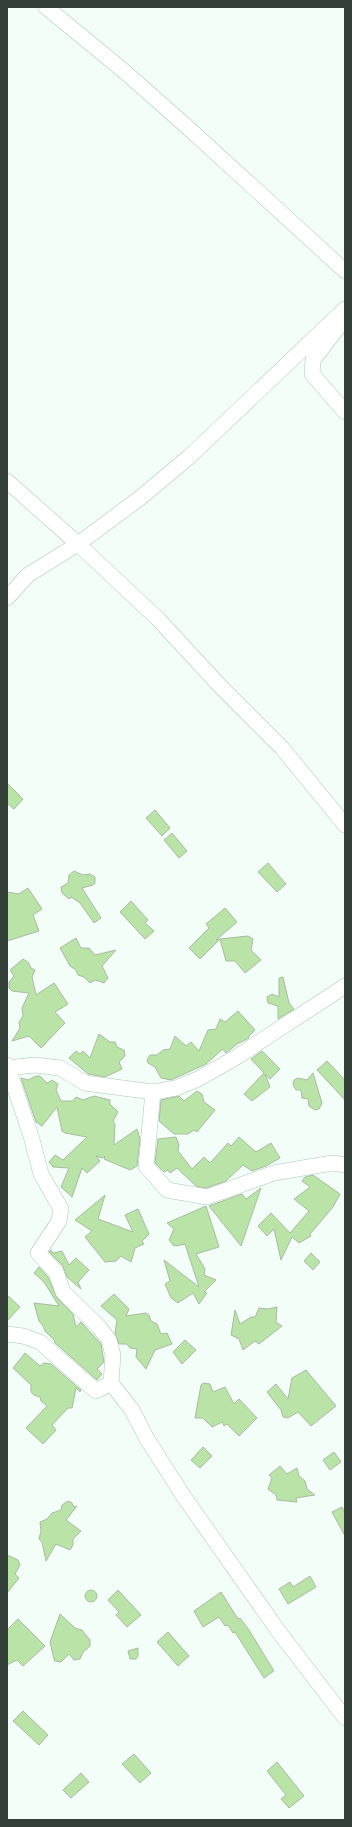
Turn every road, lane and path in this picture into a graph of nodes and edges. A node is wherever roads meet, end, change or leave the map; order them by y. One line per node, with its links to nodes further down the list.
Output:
1 (46, 7): 2 (street)
2 (345, 271)
3 (345, 309): 7 (street)
4 (345, 318): 5 (street)
5 (345, 412)
6 (7, 481): 7 (street)
7 (78, 544): 8 (street); 9 (street)
8 (7, 598)
9 (345, 825)
10 (345, 986): 13 (street)
11 (7, 1065): 12 (street)
12 (8, 1068): 13 (street); 16 (street)
13 (153, 1092): 14 (street)
14 (345, 1164)
15 (7, 1334): 16 (street)
16 (111, 1384): 17 (street)
17 (345, 1718)

